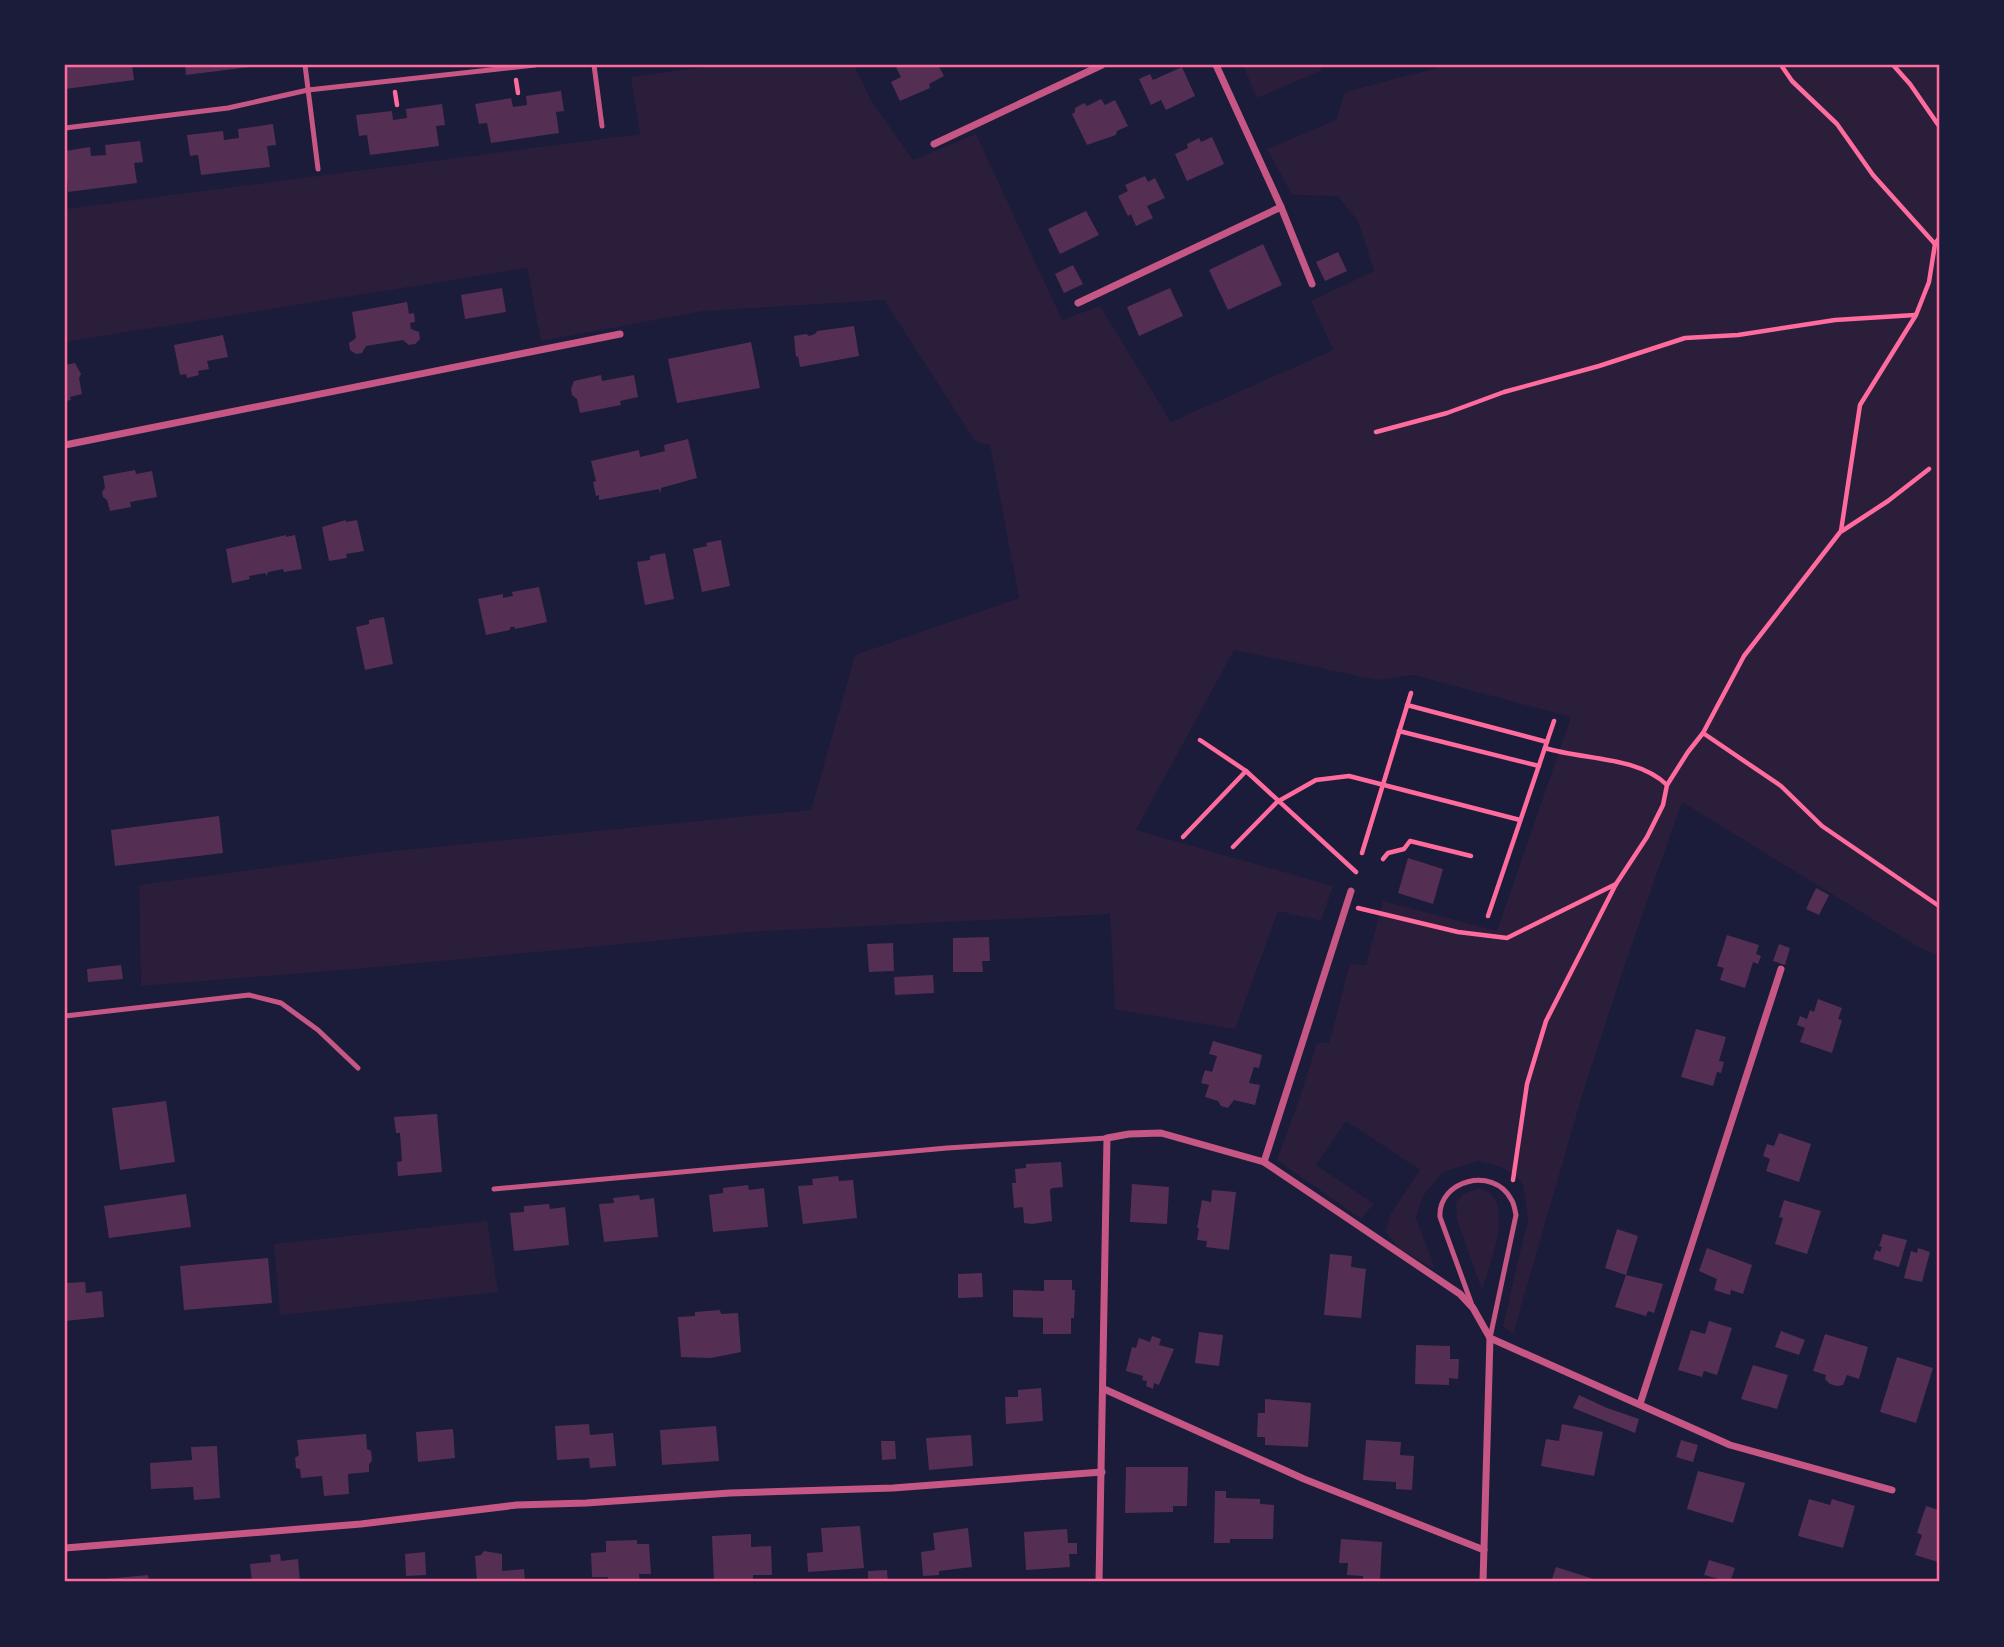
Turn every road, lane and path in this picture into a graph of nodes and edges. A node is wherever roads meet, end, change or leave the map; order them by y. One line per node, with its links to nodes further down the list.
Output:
1 (305, 65): 8 (lane)
2 (535, 65): 8 (lane)
3 (594, 65): 9 (lane)
4 (1102, 65): 12 (street)
5 (1216, 65): 14 (street)
6 (1781, 65): 16 (path)
7 (1893, 65): 10 (path)
8 (308, 90): 11 (lane); 13 (lane)
9 (602, 126)
10 (1939, 126)
11 (65, 128)
12 (934, 144)
13 (318, 169)
14 (1281, 207): 17 (street); 18 (street)
15 (1939, 238): 16 (path)
16 (1935, 244): 19 (path)
17 (1312, 284)
18 (1078, 303)
19 (1916, 315): 21 (path); 24 (path)
20 (620, 334): 22 (street)
21 (1376, 432)
22 (65, 445)
23 (1929, 469): 24 (path)
24 (1841, 531): 29 (path)
25 (1411, 693): 26 (path)
26 (1407, 705): 28 (path); 31 (path)
27 (1554, 721): 31 (path)
28 (1399, 731): 32 (path); 34 (path)
29 (1703, 733): 35 (path); 47 (path)
30 (1199, 740): 33 (path)
31 (1546, 745): 32 (path); 35 (path)
32 (1539, 766): 37 (path)
33 (1246, 771): 36 (path); 38 (path)
34 (1383, 783): 36 (path); 37 (path); 40 (path)
35 (1667, 785): 44 (path)
36 (1277, 802): 39 (path); 43 (path)
37 (1520, 820): 48 (path)
38 (1183, 837)
39 (1233, 847)
40 (1362, 853)
41 (1471, 856): 42 (path)
42 (1384, 859)
43 (1356, 872)
44 (1616, 884): 46 (path); 55 (path)
45 (1351, 891): 46 (street)
46 (1347, 905): 53 (street)
47 (1939, 906)
48 (1488, 916)
49 (1782, 969): 59 (street)
50 (65, 1016): 51 (lane)
51 (358, 1068)
52 (1107, 1138): 53 (street); 54 (lane); 58 (street)
53 (1264, 1163): 56 (street)
54 (494, 1189)
55 (1511, 1198): 56 (lane); 57 (lane)
56 (1473, 1308): 57 (street)
57 (1490, 1338): 59 (street); 63 (street)
58 (1104, 1389): 60 (street); 63 (street)
59 (1640, 1404): 61 (street)
60 (1102, 1472): 62 (street); 64 (street)
61 (1892, 1490)
62 (65, 1548)
63 (1484, 1550): 65 (street)
64 (1099, 1582)
65 (1483, 1582)

